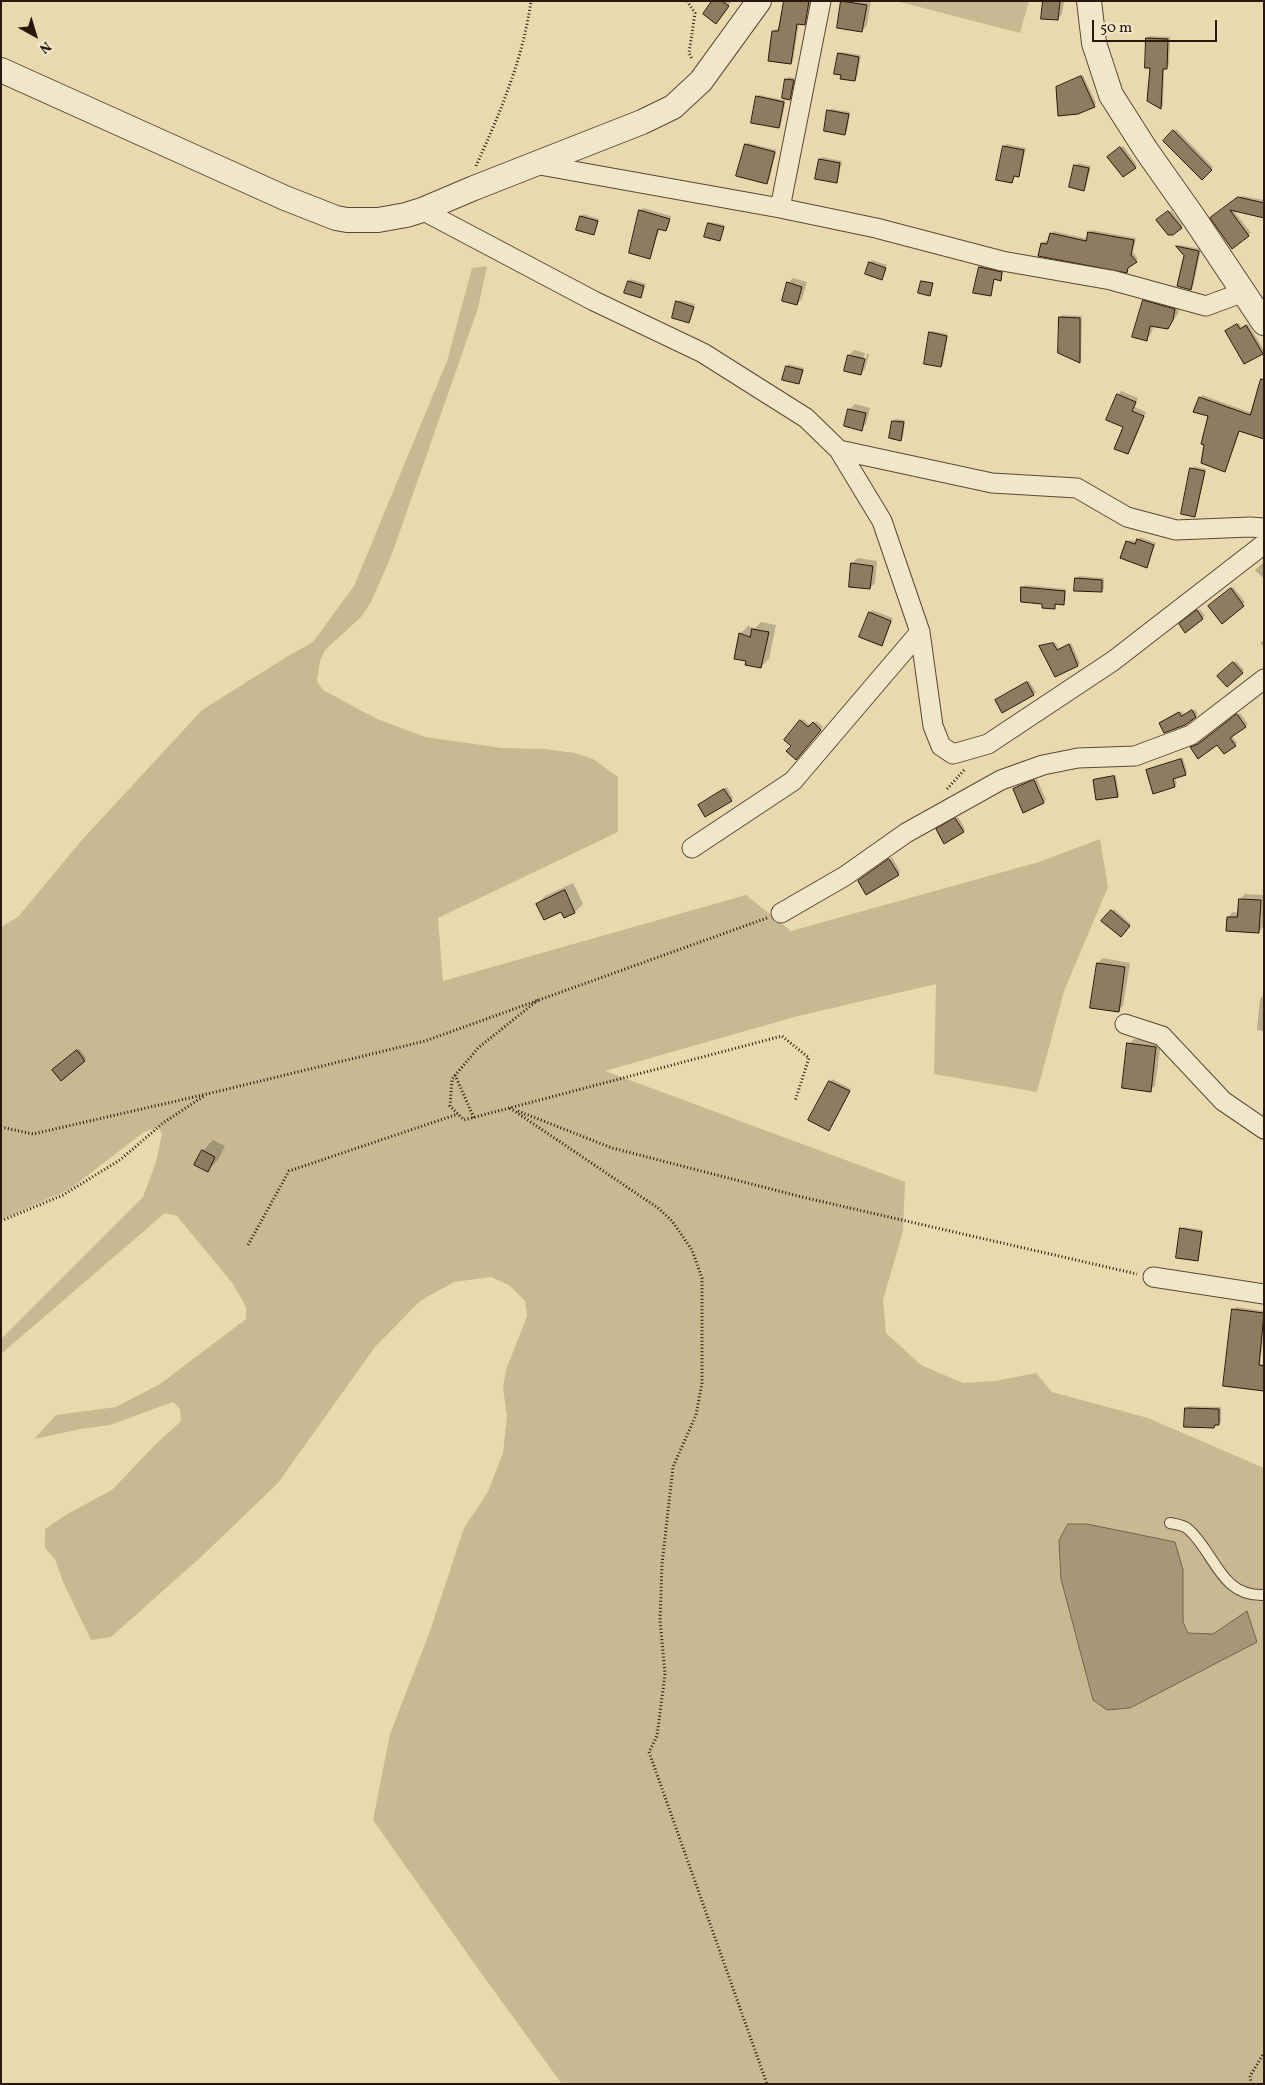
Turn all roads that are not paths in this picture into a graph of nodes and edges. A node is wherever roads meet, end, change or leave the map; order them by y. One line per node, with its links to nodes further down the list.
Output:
1 (759, 1): 5 (street)
2 (820, 1): 6 (street)
3 (1089, 1): 8 (street)
4 (1, 70): 7 (street)
5 (534, 164): 6 (street); 7 (street)
6 (780, 208): 8 (street)
7 (422, 210): 10 (street)
8 (1244, 292): 9 (street)
9 (1264, 323)
10 (839, 450): 11 (street); 13 (street)
11 (1264, 528)
12 (1264, 544): 13 (street)
13 (920, 632): 15 (street)
14 (1264, 679): 16 (street)
15 (692, 848)
16 (781, 913)
17 (1125, 1024): 18 (street)
18 (1264, 1129)
19 (1153, 1277): 20 (street)
20 (1264, 1294)
21 (1170, 1523): 22 (lane)
22 (1264, 1595)

